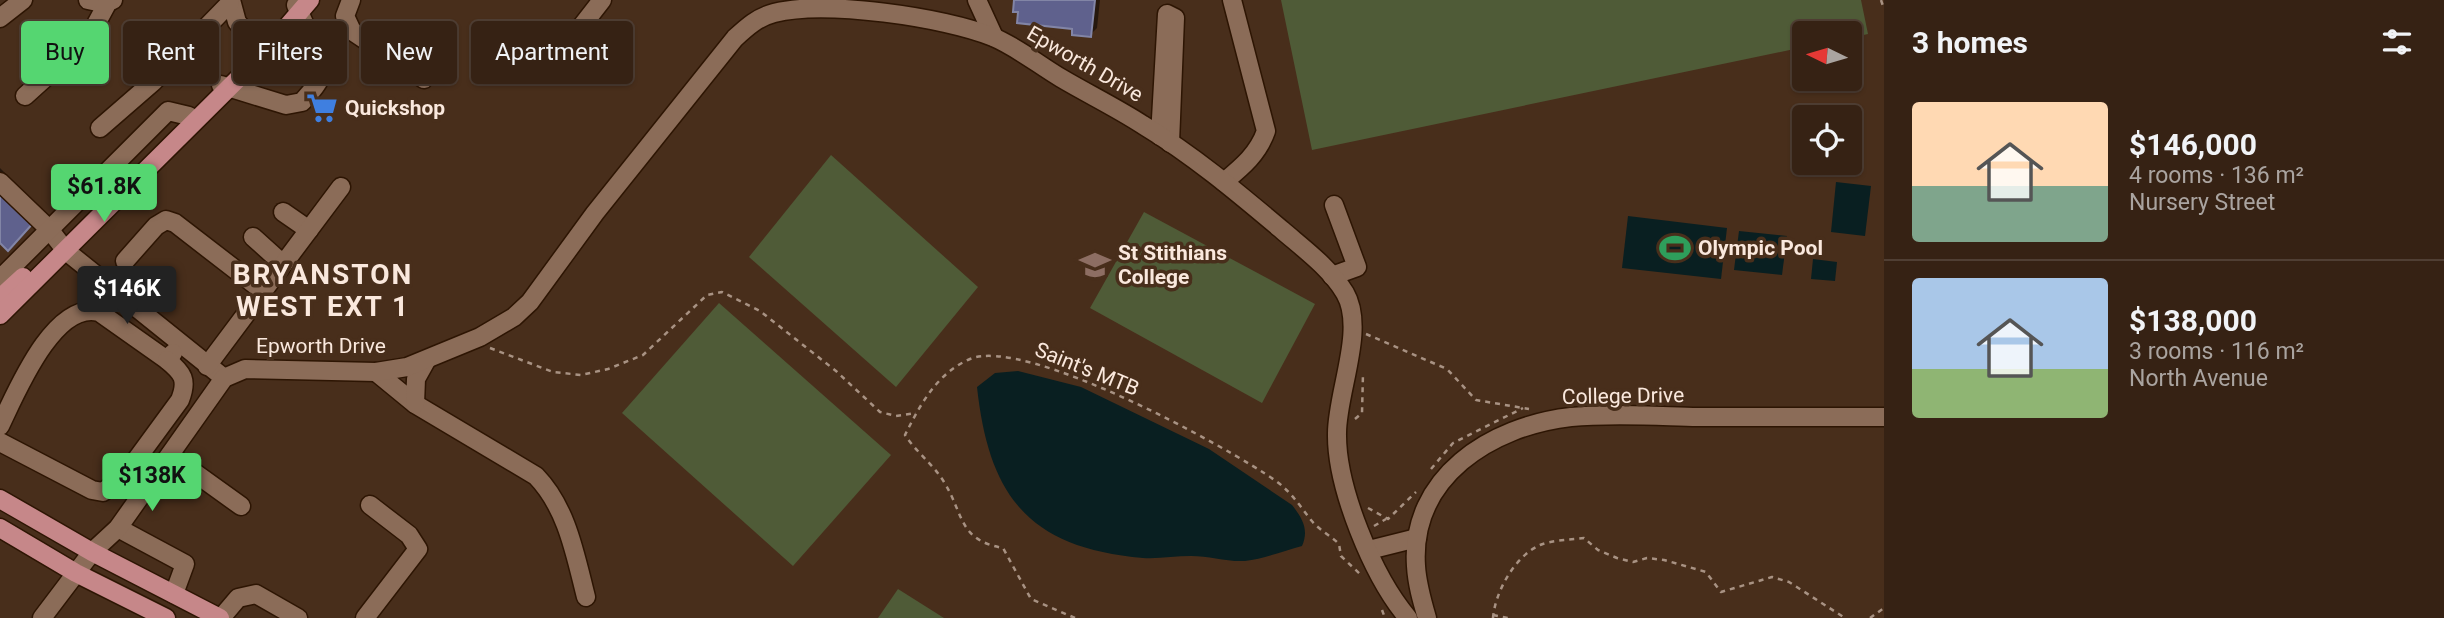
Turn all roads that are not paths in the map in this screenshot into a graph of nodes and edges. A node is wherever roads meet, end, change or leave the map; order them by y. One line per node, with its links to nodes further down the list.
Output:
1 (23, 0): 12 (street)
2 (88, 0): 7 (street)
3 (351, 0): 16 (street)
4 (602, 0): 15 (street)
5 (977, 0): 17 (street)
6 (1232, 0): 24 (street)
7 (110, 1): 20 (street)
8 (230, 2): 13 (street); 21 (street)
9 (301, 5): 14 (main road); 19 (main road); 19 (street)
10 (777, 6): 17 (street, Epworth Drive); 40 (street, Epworth Drive)
11 (1171, 16): 22 (street)
12 (0, 18)
13 (237, 21)
14 (285, 21)
15 (586, 21)
16 (361, 37)
17 (994, 37): 22 (street, Epworth Drive)
18 (233, 77): 19 (main road)
19 (225, 86): 30 (main road); 30 (main road)
20 (25, 96)
21 (100, 128)
22 (1165, 140): 24 (street, Epworth Drive)
23 (0, 182): 30 (street)
24 (1224, 182): 33 (street, Epworth Drive)
25 (341, 187): 28 (street)
26 (1334, 205): 33 (street)
27 (283, 212): 28 (street)
28 (309, 230): 32 (street)
29 (253, 237): 32 (street)
30 (58, 241): 34 (street); 36 (main road); 37 (main road); 38 (street)
31 (125, 261): 35 (street)
32 (283, 264): 35 (street)
33 (1332, 275): 56 (street, Epworth Drive)
34 (0, 279)
35 (263, 291): 41 (street)
36 (0, 298)
37 (0, 315)
38 (180, 345): 39 (street); 41 (street)
39 (167, 360): 44 (street); 48 (street)
40 (426, 361): 42 (street, Epworth Drive); 45 (street)
41 (207, 366): 43 (street)
42 (376, 372): 43 (street, Epworth Drive); 45 (street)
43 (223, 379): 49 (street)
44 (5, 404): 47 (street)
45 (415, 404): 60 (street)
46 (1884, 417): 55 (street, College Drive)
47 (0, 426)
48 (0, 442)
49 (170, 455): 52 (street); 54 (street)
50 (0, 499): 57 (main road)
51 (370, 505): 65 (street)
52 (240, 506)
53 (0, 528): 58 (main road)
54 (118, 528): 57 (street); 59 (street)
55 (1417, 538): 56 (street); 67 (street, College Drive)
56 (1369, 550): 66 (street, Epworth Drive)
57 (92, 552): 58 (street); 59 (main road)
58 (76, 573): 61 (street); 62 (main road)
59 (174, 594): 63 (main road)
60 (586, 597)
61 (42, 618)
62 (166, 618)
63 (220, 618): 64 (street)
64 (298, 618)
65 (365, 618)
66 (1408, 618)
67 (1427, 618)

